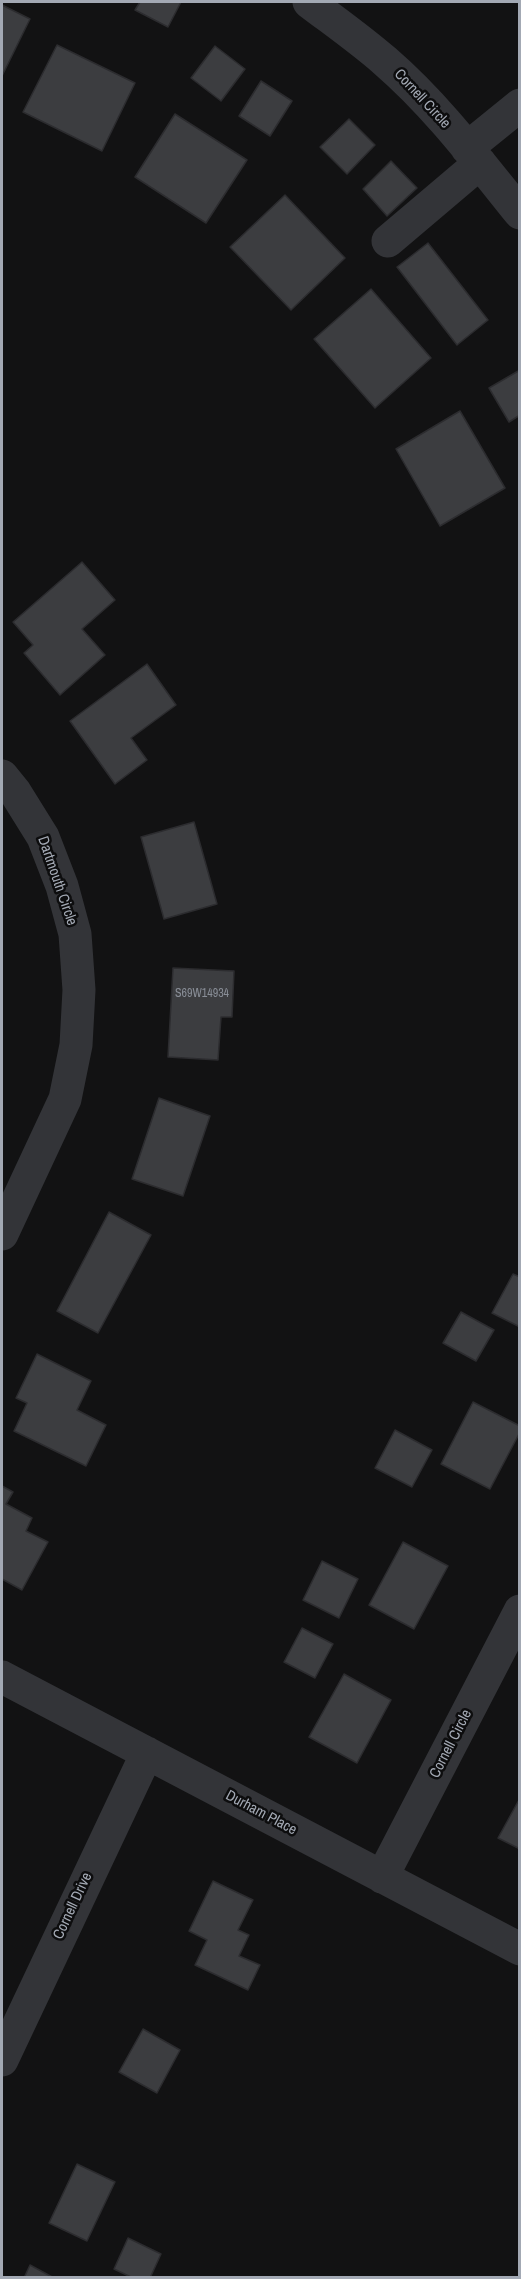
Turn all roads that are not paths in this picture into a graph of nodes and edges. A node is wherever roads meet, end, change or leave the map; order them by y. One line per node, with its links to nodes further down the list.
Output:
1 (309, 2): 3 (street, Cornell Circle)
2 (519, 105): 3 (street)
3 (473, 155): 4 (street, Cornell Circle); 5 (street)
4 (519, 213)
5 (388, 241)
6 (2, 776): 7 (street, Dartmouth Circle)
7 (2, 1234)
8 (519, 1611): 11 (street, Cornell Circle)
9 (2, 1677): 10 (street, Durham Place)
10 (147, 1753): 11 (street, Durham Place); 13 (street, Cornell Drive)
11 (382, 1877): 12 (street, Durham Place)
12 (519, 1949)
13 (2, 2060)

